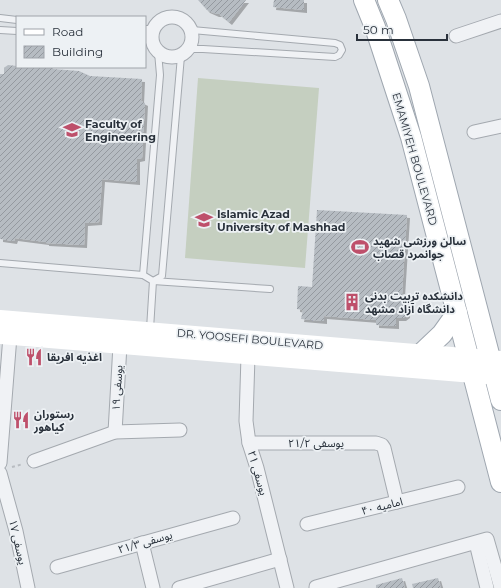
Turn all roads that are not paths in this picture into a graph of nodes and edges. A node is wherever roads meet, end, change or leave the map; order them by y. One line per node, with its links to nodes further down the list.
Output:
1 (364, 0): 20 (main road, EMAMIYEH BOULEVARD)
2 (388, 0): 28 (main road, EMAMIYEH BOULEVARD)
3 (0, 18): 4 (lane)
4 (16, 20)
5 (501, 21): 11 (street)
6 (159, 22): 7 (lane); 9 (street); 12 (street)
7 (146, 29)
8 (0, 30): 10 (lane)
9 (192, 30): 13 (street); 13 (lane)
10 (16, 31)
11 (456, 36)
12 (152, 45): 13 (street); 17 (lane)
13 (185, 52): 18 (lane)
14 (501, 126): 15 (street)
15 (474, 132)
16 (0, 263): 17 (lane)
17 (143, 275): 18 (lane)
18 (153, 281): 19 (lane); 22 (lane)
19 (270, 289)
20 (457, 312): 25 (main road); 27 (main road, EMAMIYEH BOULEVARD)
21 (0, 319): 22 (street, DR. YOOSEFI BOULEVARD)
22 (150, 331): 25 (street, DR. YOOSEFI BOULEVARD)
23 (5, 336): 24 (street, DR. YOOSEFI BOULEVARD); 34 (street, یوسفی ۱۷)
24 (120, 345): 26 (street, DR. YOOSEFI BOULEVARD); 31 (street, یوسفی ۱۹)
25 (422, 353): 27 (street, DR. YOOSEFI BOULEVARD)
26 (248, 356): 27 (street, DR. YOOSEFI BOULEVARD); 32 (street, یوسفی ۲۱)
27 (471, 365): 28 (street, DR. YOOSEFI BOULEVARD); 35 (main road, EMAMIYEH BOULEVARD)
28 (497, 367): 29 (main road, EMAMIYEH BOULEVARD)
29 (501, 400)
30 (180, 430): 31 (street)
31 (115, 432): 33 (street)
32 (249, 443): 37 (street, یوسفی ۲۱/۲); 42 (street, یوسفی ۲۱)
33 (34, 460)
34 (2, 468): 44 (street, یوسفی ۱۷)
35 (501, 482)
36 (458, 488): 37 (street, امامیه ۴۰)
37 (397, 502): 39 (street, امامیه ۴۰)
38 (233, 518): 40 (street, یوسفی ۲۱/۳)
39 (307, 524)
40 (142, 543): 43 (street, یوسفی ۲۱/۳); 45 (street)
41 (476, 543): 48 (street); 49 (street); 50 (street)
42 (280, 559): 46 (street); 47 (street, یوسفی ۲۱)
43 (57, 567)
44 (28, 588)
45 (153, 588)
46 (179, 588)
47 (287, 588)
48 (316, 588)
49 (487, 588)
50 (501, 588)

